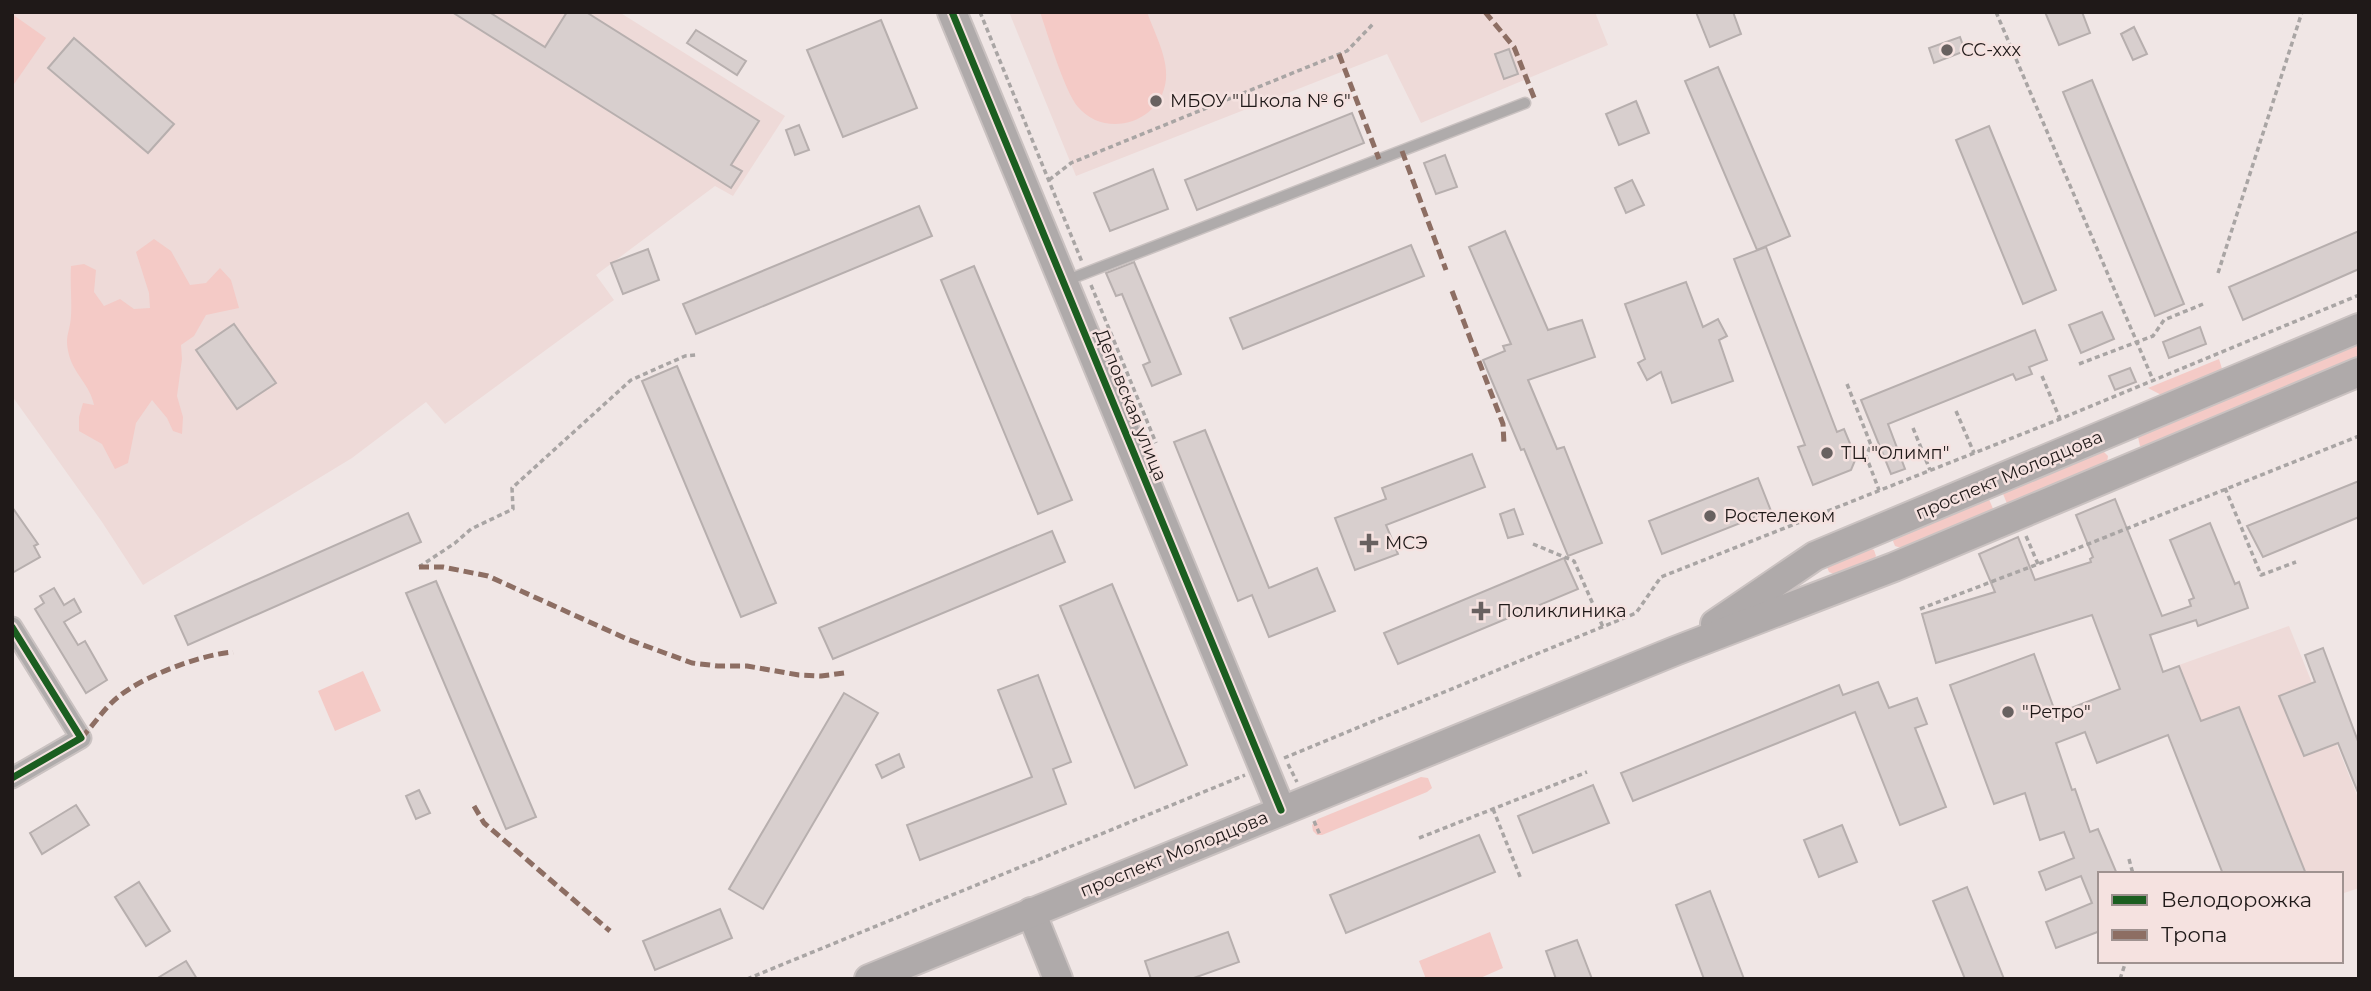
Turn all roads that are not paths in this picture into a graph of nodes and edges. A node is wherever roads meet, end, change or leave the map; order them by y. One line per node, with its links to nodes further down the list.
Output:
1 (952, 12): 3 (main road, Деповская улица)
2 (1525, 103): 3 (lane)
3 (1063, 282): 9 (main road, Деповская улица)
4 (2359, 328): 7 (main road, проспект Молодцова)
5 (2359, 372): 7 (main road, проспект Молодцова)
6 (12, 627): 8 (street)
7 (1675, 651): 9 (main road, проспект Молодцова)
8 (12, 778)
9 (1281, 810): 10 (main road, проспект Молодцова)
10 (1031, 912): 11 (main road, проспект Молодцова); 12 (main road)
11 (869, 979)
12 (1058, 979)

